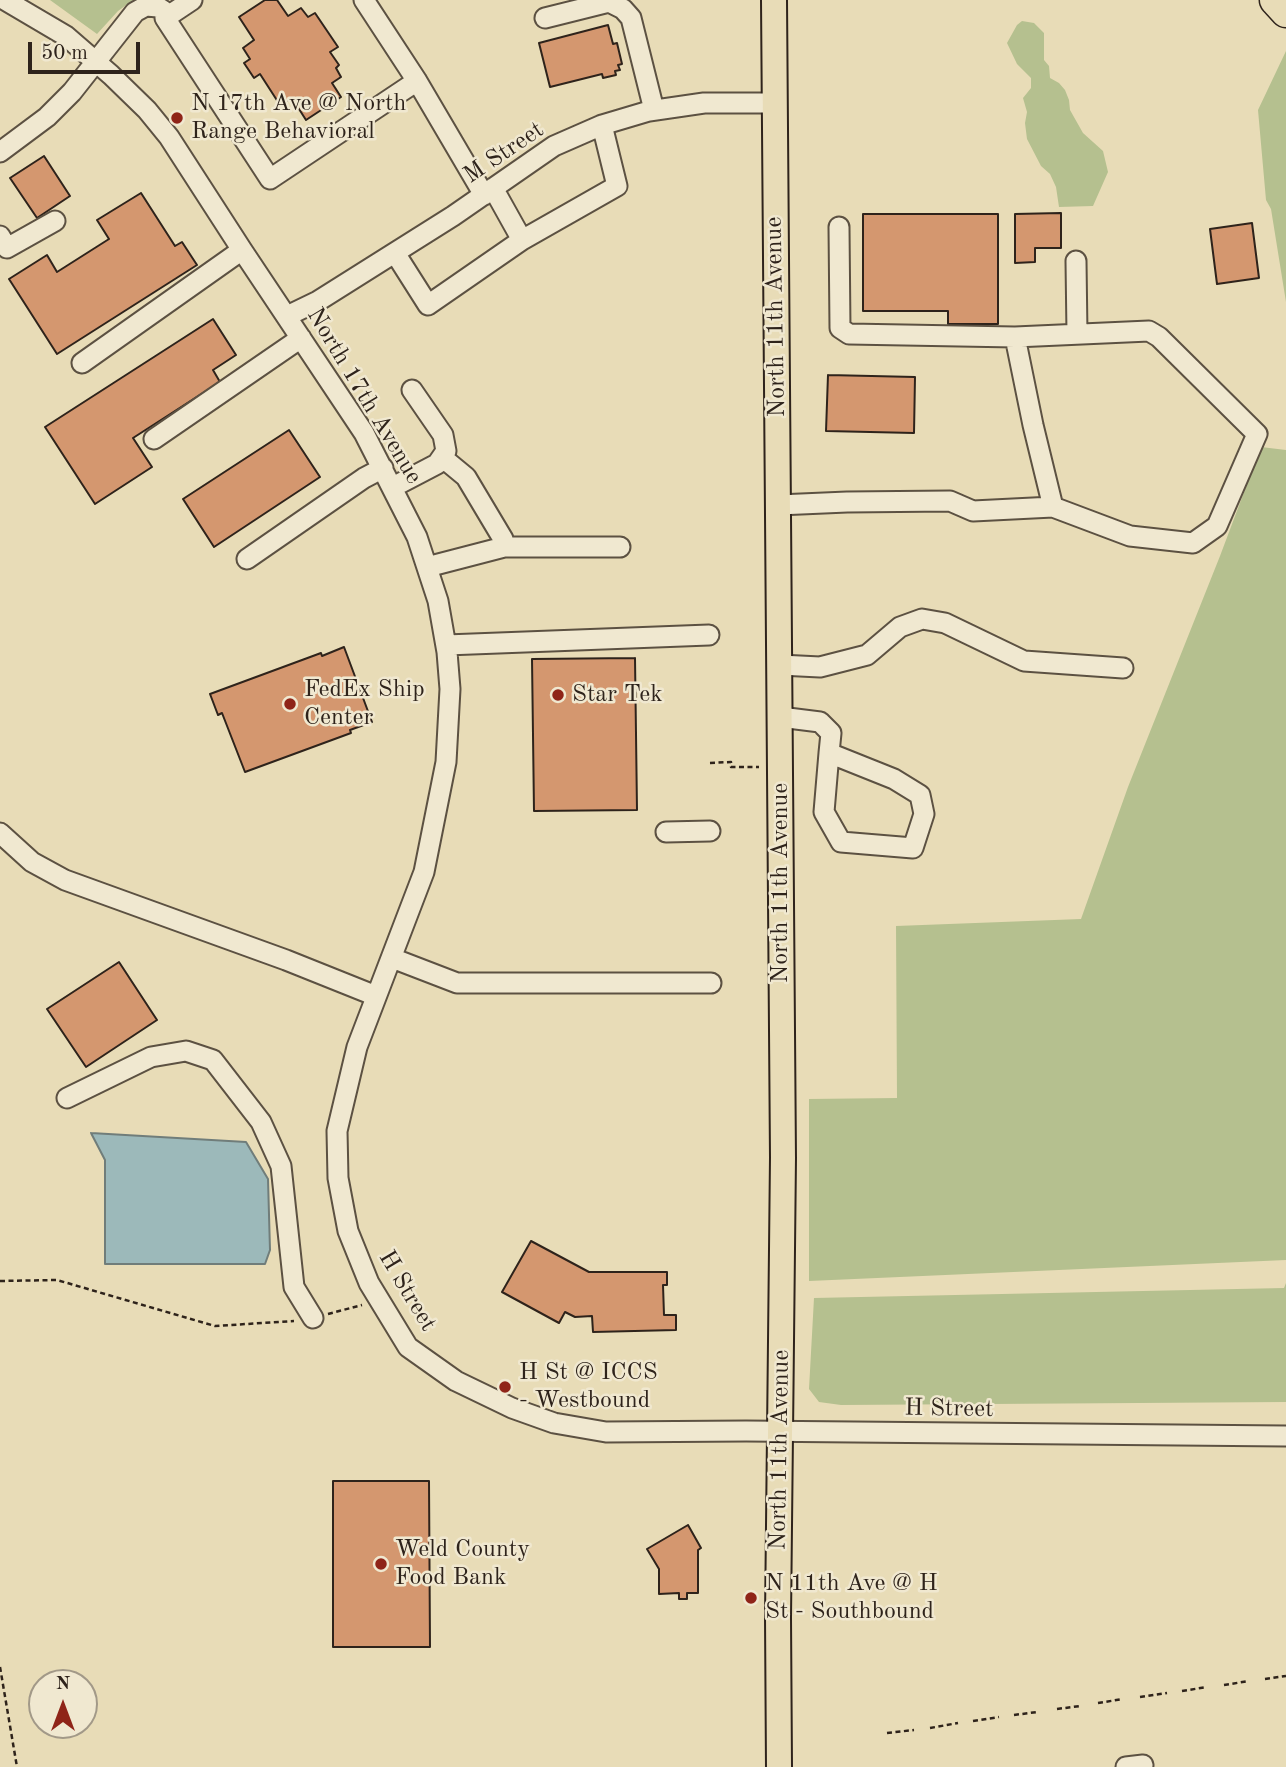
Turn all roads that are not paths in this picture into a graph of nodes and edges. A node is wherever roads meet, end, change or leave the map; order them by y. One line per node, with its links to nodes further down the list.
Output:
1 (5, 0): 9 (street, North 17th Avenue)
2 (192, 0): 7 (street)
3 (364, 0): 10 (street)
4 (774, 0): 11 (main road, North 11th Avenue)
5 (1275, 0): 6 (highway)
6 (1286, 12)
7 (170, 15): 9 (street); 10 (street)
8 (545, 18): 12 (street)
9 (96, 62): 14 (street); 20 (street, North 17th Avenue)
10 (416, 81): 15 (street)
11 (773, 103): 12 (street, M Street); 33 (main road, North 11th Avenue)
12 (654, 110): 13 (street, M Street)
13 (602, 125): 15 (street, M Street); 19 (street)
14 (0, 152)
15 (488, 192): 19 (street); 21 (street, M Street)
16 (55, 221): 18 (street)
17 (839, 228): 25 (street)
18 (0, 236)
19 (522, 240): 21 (street)
20 (242, 250): 23 (street, North 17th Avenue); 27 (street)
21 (395, 253): 23 (street, M Street)
22 (1076, 261): 24 (street)
23 (287, 316): 26 (street, North 17th Avenue)
24 (1077, 334): 25 (street); 34 (street)
25 (1015, 337): 34 (street)
26 (301, 338): 29 (street); 31 (street, North 17th Avenue)
27 (82, 363)
28 (412, 390): 30 (street)
29 (154, 439)
30 (443, 458): 32 (street); 35 (street)
31 (383, 468): 32 (street, North 17th Avenue); 37 (street)
32 (393, 487): 38 (street, North 17th Avenue)
33 (778, 505): 34 (street); 41 (main road, North 11th Avenue)
34 (1053, 507)
35 (504, 547): 36 (street); 38 (street)
36 (620, 547)
37 (247, 559)
38 (427, 567): 40 (street, North 17th Avenue)
39 (709, 635): 40 (street)
40 (446, 645): 48 (street, North 17th Avenue)
41 (780, 665): 42 (street); 43 (main road, North 11th Avenue)
42 (1123, 668)
43 (780, 717): 44 (street); 53 (main road, North 11th Avenue)
44 (829, 753): 44 (street)
45 (710, 831): 46 (street)
46 (666, 832)
47 (0, 833): 50 (street)
48 (392, 958): 49 (street); 50 (street, North 17th Avenue)
49 (711, 984)
50 (376, 996): 53 (street, H Street)
51 (66, 1098): 52 (street)
52 (313, 1318)
53 (780, 1432): 54 (street, H Street); 55 (main road, North 11th Avenue)
54 (1286, 1436)
55 (779, 1767)

